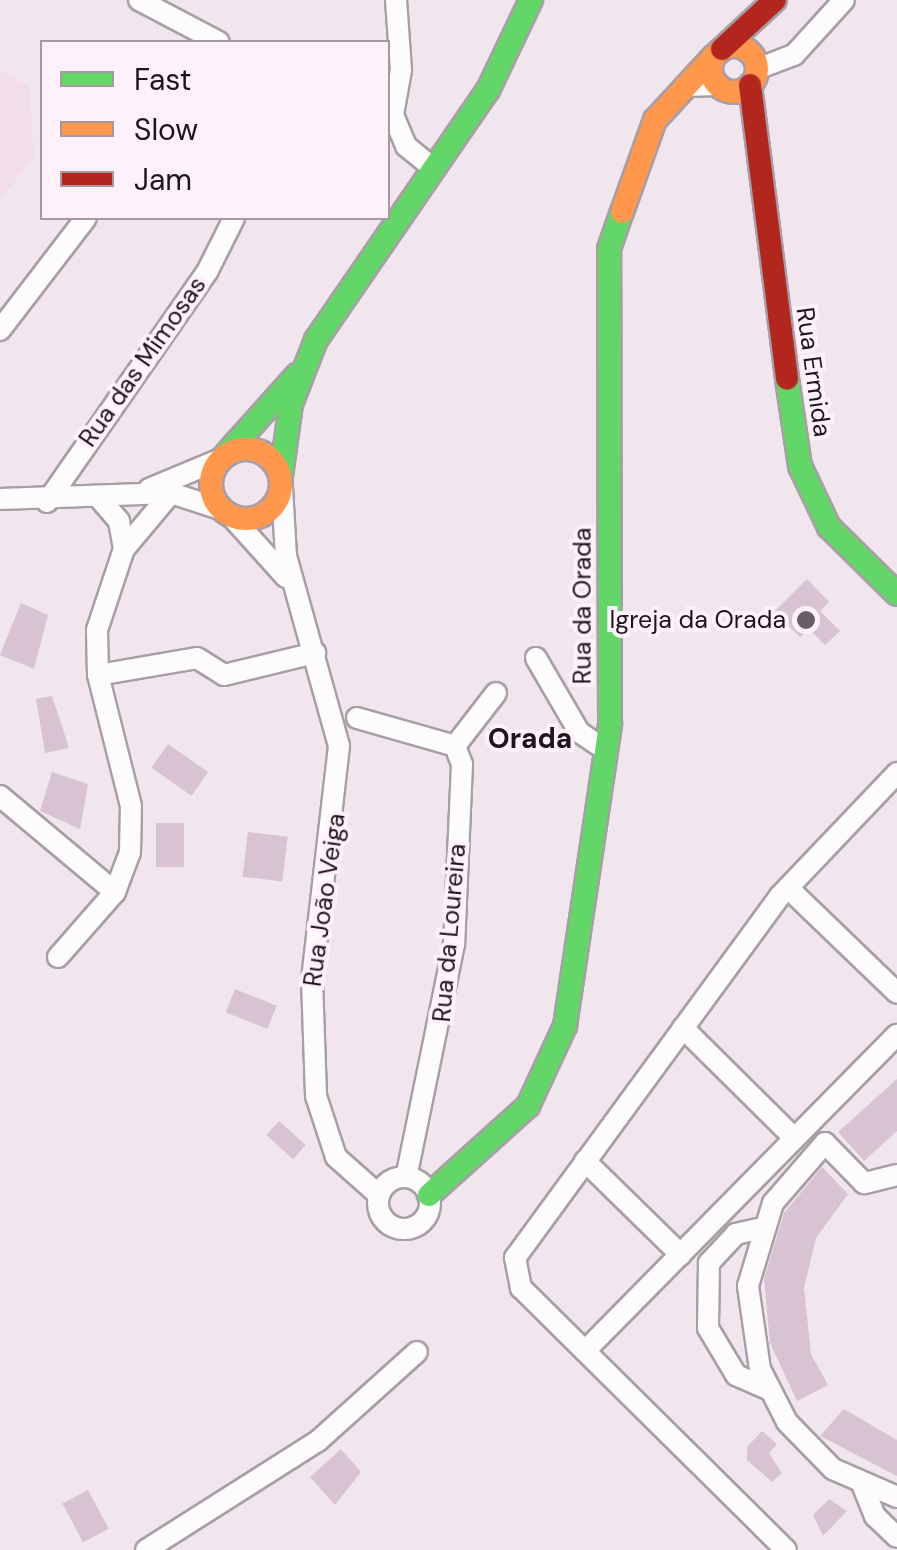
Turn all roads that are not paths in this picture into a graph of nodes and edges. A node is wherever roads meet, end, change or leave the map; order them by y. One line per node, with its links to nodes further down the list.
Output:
1 (139, 0): 7 (street)
2 (396, 0): 13 (street)
3 (531, 0): 13 (street)
4 (776, 0): 6 (street)
5 (844, 0): 9 (street)
6 (760, 20): 8 (street, Rua da Orada); 9 (street)
7 (215, 40)
8 (717, 53): 9 (street); 10 (street); 11 (street, Rua da Orada)
9 (753, 70): 10 (street); 12 (street, Rua Ermida)
10 (719, 87): 11 (street); 12 (street)
11 (675, 94): 36 (street, Rua da Orada)
12 (749, 124): 29 (street, Rua Ermida)
13 (434, 169): 17 (street)
14 (84, 220): 16 (street)
15 (233, 220): 18 (street, Rua das Mimosas)
16 (0, 330)
17 (302, 370): 19 (street); 20 (street)
18 (78, 455): 24 (street); 25 (street, Rua das Mimosas)
19 (224, 456): 20 (street); 21 (street); 26 (street)
20 (282, 482): 26 (street); 28 (street)
21 (135, 493): 22 (street); 24 (street)
22 (171, 493): 26 (street); 27 (street)
23 (0, 499): 25 (street)
24 (92, 499): 25 (street); 27 (street)
25 (47, 502)
26 (227, 513): 28 (street)
27 (124, 549): 32 (street)
28 (294, 588): 30 (street, Rua João Veiga)
29 (897, 594)
30 (315, 652): 32 (street); 49 (street, Rua João Veiga)
31 (536, 658): 36 (street)
32 (98, 675): 40 (street)
33 (496, 693): 35 (street)
34 (356, 718): 35 (street)
35 (455, 746): 48 (street, Rua da Loureira)
36 (607, 752): 50 (street, Rua da Orada)
37 (897, 772): 39 (street)
38 (0, 796): 40 (street)
39 (788, 888): 42 (street); 43 (street)
40 (115, 892): 41 (street)
41 (58, 957)
42 (897, 993)
43 (683, 1028): 45 (street); 46 (street)
44 (897, 1035): 45 (street)
45 (794, 1138): 52 (street)
46 (585, 1161): 52 (street); 53 (street)
47 (897, 1175): 51 (street)
48 (406, 1177): 49 (street); 50 (street)
49 (378, 1196): 50 (street)
50 (428, 1196)
51 (762, 1228): 55 (street); 55 (street)
52 (681, 1255): 53 (street)
53 (585, 1351): 60 (street)
54 (416, 1352): 59 (street)
55 (768, 1389): 56 (street)
56 (862, 1484): 57 (street); 58 (street)
57 (897, 1497)
58 (897, 1537)
59 (145, 1549)
60 (786, 1550)

